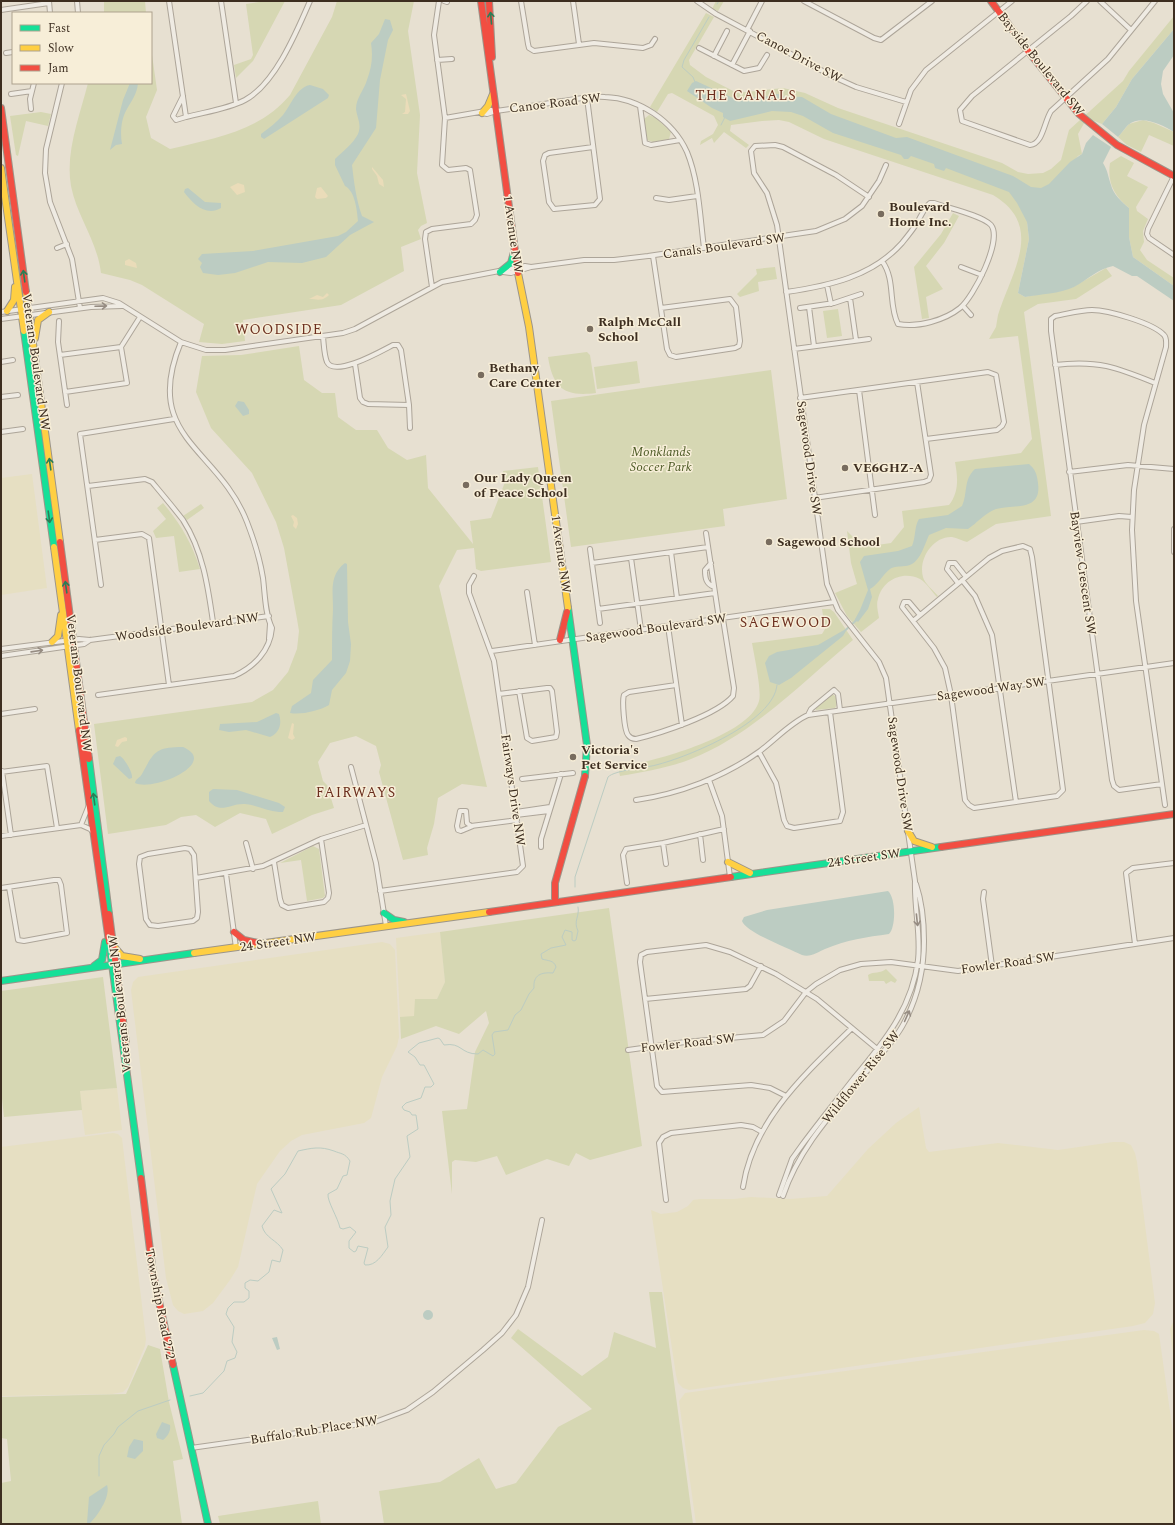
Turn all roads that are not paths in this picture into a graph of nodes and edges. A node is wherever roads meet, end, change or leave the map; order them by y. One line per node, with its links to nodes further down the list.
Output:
1 (77, 1): 22 (street)
2 (169, 1): 44 (street)
3 (221, 1): 48 (street)
4 (310, 1): 48 (street)
5 (439, 1): 36 (street)
6 (481, 1): 40 (street, 1 Avenue NW)
7 (489, 1): 40 (street, 1 Avenue NW, one-way to 7)
8 (521, 1): 28 (street)
9 (574, 1): 28 (street)
10 (697, 1): 26 (street, Canoe Drive SW)
11 (762, 1): 26 (street)
12 (804, 1): 13 (street)
13 (932, 1)
14 (991, 1): 23 (street, Bayside Boulevard SW)
15 (1012, 1): 23 (street)
16 (1087, 1): 30 (street)
17 (1100, 1): 24 (street)
18 (1155, 1): 24 (street)
19 (49, 2): 20 (street); 21 (street)
20 (1, 10)
21 (50, 12)
22 (78, 12)
23 (999, 12): 30 (street, Bayside Boulevard SW); 47 (street)
24 (1131, 30): 45 (street)
25 (726, 31): 34 (street)
26 (748, 31): 37 (street); 47 (street, Canoe Drive SW)
27 (655, 39): 28 (street)
28 (579, 44)
29 (699, 48): 34 (street)
30 (1028, 51): 45 (street, Bayside Boulevard SW); 45 (street)
31 (12, 52): 32 (street)
32 (6, 53)
33 (767, 55): 37 (street)
34 (714, 56): 37 (street)
35 (452, 58): 36 (street)
36 (437, 60): 55 (street)
37 (732, 65)
38 (34, 84): 41 (street)
39 (62, 84): 66 (street)
40 (492, 85): 42 (street, 1 Avenue NW)
41 (32, 91): 43 (street); 51 (street)
42 (493, 92): 52 (street, 1 Avenue NW); 53 (street)
43 (11, 94)
44 (183, 96): 54 (street); 54 (street)
45 (1064, 97): 61 (street, Bayside Boulevard SW)
46 (587, 98): 49 (street, Canoe Road SW); 52 (street, Canoe Road SW); 58 (street)
47 (906, 102): 56 (street)
48 (236, 103): 54 (street)
49 (640, 106): 57 (street, Canoe Road SW); 57 (street)
50 (1, 108): 88 (street, Veterans Boulevard NW, one-way to 50)
51 (31, 109)
52 (496, 111): 53 (street, Canoe Road SW); 68 (street, 1 Avenue NW)
53 (482, 113): 55 (street, Canoe Road SW)
54 (186, 117)
55 (445, 118): 79 (street)
56 (899, 124)
57 (680, 140): 62 (street, Canoe Road SW)
58 (593, 147): 58 (street)
59 (886, 166): 63 (street, Canals Boulevard SW)
60 (1, 168): 77 (street, Veterans Boulevard NW)
61 (1174, 176): 70 (street)
62 (697, 196): 64 (street); 69 (street, Canoe Road SW)
63 (869, 197): 65 (street, Canals Boulevard SW); 65 (street, Sagewood Drive SW)
64 (656, 198)
65 (779, 238): 69 (street, Canals Boulevard SW); 80 (street, Sagewood Drive SW)
66 (67, 244): 67 (street); 83 (street)
67 (57, 248)
68 (515, 248): 74 (street, 1 Avenue NW); 75 (street)
69 (704, 248): 71 (street, Canals Boulevard SW)
70 (1174, 255)
71 (654, 256): 74 (street, Canals Boulevard SW); 90 (street)
72 (882, 261): 76 (street); 78 (street); 86 (street)
73 (961, 267): 76 (street)
74 (518, 270): 75 (street); 155 (street, 1 Avenue NW)
75 (500, 272): 79 (street)
76 (982, 275): 86 (street)
77 (16, 276): 92 (street); 93 (street, Veterans Boulevard NW)
78 (827, 285): 80 (street); 84 (street)
79 (432, 287): 100 (street)
80 (786, 292): 106 (street, Sagewood Drive SW)
81 (861, 294): 82 (street)
82 (850, 298): 84 (street); 102 (street)
83 (79, 300): 85 (street); 88 (street); 89 (street)
84 (831, 304): 87 (street)
85 (123, 306): 89 (street, one-way to 85); 97 (street)
86 (963, 306): 96 (street)
87 (808, 307): 91 (street); 104 (street)
88 (28, 308): 93 (street); 95 (street, Veterans Boulevard NW)
89 (80, 308): 94 (street)
90 (661, 308): 90 (street)
91 (800, 308)
92 (4, 312): 93 (street)
93 (21, 312): 95 (street); 98 (street); 152 (street, Veterans Boulevard NW, one-way to 152)
94 (49, 312): 95 (street); 107 (street)
95 (29, 315): 107 (street, Veterans Boulevard NW)
96 (971, 315)
97 (140, 317): 103 (street); 105 (street)
98 (1, 319)
99 (59, 321): 108 (street)
100 (323, 337): 103 (street); 111 (street)
101 (869, 339): 102 (street)
102 (856, 340): 104 (street)
103 (181, 342): 122 (street, Woodside Boulevard NW)
104 (814, 346): 106 (street)
105 (122, 347): 108 (street); 116 (street)
106 (794, 349): 119 (street, Sagewood Drive SW)
107 (34, 350): 169 (street, Veterans Boulevard NW, one-way to 107)
108 (60, 356): 116 (street)
109 (13, 360): 110 (street)
110 (1, 362)
111 (355, 364): 121 (street); 121 (street)
112 (1055, 365): 114 (street); 114 (street, Bayview Crescent SW); 129 (street, Bayview Crescent SW)
113 (917, 382): 115 (street); 126 (street); 126 (street)
114 (1155, 383): 127 (street)
115 (859, 390): 119 (street); 131 (street)
116 (65, 392): 120 (street)
117 (18, 394): 118 (street)
118 (1, 397)
119 (800, 398): 132 (street, Sagewood Drive SW)
120 (67, 405)
121 (409, 405): 123 (street)
122 (174, 419): 130 (street); 158 (street, Woodside Boulevard NW)
123 (410, 428)
124 (23, 429): 125 (street)
125 (1, 432)
126 (926, 439): 131 (street)
127 (1137, 464): 128 (street); 129 (street); 134 (street)
128 (1174, 469)
129 (1070, 472): 135 (street, Bayview Crescent SW)
130 (88, 486): 138 (street); 161 (street)
131 (872, 489): 132 (street); 133 (street)
132 (814, 498): 153 (street, Sagewood Drive SW)
133 (875, 516)
134 (1132, 517): 135 (street); 175 (street)
135 (1076, 522): 176 (street, Bayview Crescent SW)
136 (1174, 529): 142 (street)
137 (706, 533): 139 (street)
138 (95, 540): 148 (street); 164 (street)
139 (708, 547): 141 (street); 150 (street)
140 (590, 549): 144 (street)
141 (671, 552): 143 (street); 151 (street)
142 (1174, 552)
143 (631, 558): 144 (street); 154 (street)
144 (592, 563): 156 (street)
145 (474, 576): 172 (street, Fairways Drive NW)
146 (964, 578): 147 (street); 147 (street); 177 (street); 180 (street)
147 (958, 583): 157 (street)
148 (101, 585)
149 (527, 592): 170 (street)
150 (715, 593): 151 (street); 159 (street)
151 (677, 598): 154 (street)
152 (61, 599): 168 (street); 169 (street, Veterans Boulevard NW)
153 (834, 602): 159 (street, Sagewood Boulevard SW); 185 (street, Sagewood Drive SW)
154 (637, 604): 156 (street); 165 (street)
155 (568, 606): 166 (street, 1 Avenue NW); 167 (street)
156 (598, 609): 162 (street)
157 (920, 615): 160 (street); 160 (street)
158 (269, 616): 161 (street, Woodside Boulevard NW); 178 (street)
159 (721, 619): 163 (street, Sagewood Boulevard SW); 191 (street)
160 (913, 621): 184 (street)
161 (213, 622): 164 (street, Woodside Boulevard NW)
162 (600, 623)
163 (668, 626): 165 (street, Sagewood Boulevard SW); 179 (street)
164 (162, 629): 169 (street, Woodside Boulevard NW); 178 (street)
165 (641, 630): 166 (street, Sagewood Boulevard SW)
166 (572, 639): 167 (street); 239 (street, 1 Avenue NW)
167 (560, 640): 170 (street)
168 (52, 642): 169 (street); 171 (street)
169 (70, 643): 173 (street, one-way to 169); 202 (street, Veterans Boulevard NW); 248 (street, Veterans Boulevard NW, one-way to 169)
170 (535, 645): 172 (street)
171 (1, 650)
172 (492, 651): 182 (street, Fairways Drive NW)
173 (1, 656)
174 (1174, 663): 175 (street, Sagewood Way SW)
175 (1145, 667): 176 (street, Sagewood Way SW); 199 (street)
176 (1097, 674): 177 (street, Sagewood Way SW); 199 (street, Bayview Crescent SW)
177 (1048, 680): 180 (street, Sagewood Way SW); 201 (street)
178 (169, 685): 183 (street)
179 (676, 685): 191 (street); 191 (street)
180 (1000, 688): 184 (street, Sagewood Way SW); 201 (street)
181 (519, 691): 181 (street); 182 (street)
182 (499, 694): 206 (street, Fairways Drive NW)
183 (98, 695)
184 (951, 695): 185 (street, Sagewood Way SW); 201 (street)
185 (890, 703): 187 (street, Sagewood Way SW); 212 (street, Sagewood Drive SW)
186 (35, 709): 189 (street)
187 (840, 710): 188 (street, Sagewood Way SW); 190 (street)
188 (830, 712): 190 (street, Sagewood Way SW); 192 (street)
189 (1, 714)
190 (808, 715): 192 (street)
191 (682, 725)
192 (759, 752): 198 (street)
193 (351, 767): 208 (street)
194 (1, 771): 210 (street); 215 (street)
195 (573, 772): 196 (street)
196 (561, 774): 197 (street); 204 (street)
197 (522, 779)
198 (709, 780): 200 (street); 211 (street)
199 (1162, 784): 203 (street)
200 (636, 800)
201 (1016, 802)
202 (89, 804): 207 (street); 213 (street, Veterans Boulevard NW)
203 (1165, 805)
204 (549, 809): 206 (street); 220 (street)
205 (1174, 814): 221 (street, 24 Street SW)
206 (516, 816): 209 (street); 237 (street, Fairways Drive NW)
207 (81, 825): 210 (street); 213 (street)
208 (366, 825): 217 (street); 237 (street)
209 (473, 826): 209 (street)
210 (57, 828): 215 (street)
211 (724, 829): 214 (street); 225 (street)
212 (908, 831): 221 (street); 222 (street, Sagewood Drive SW)
213 (93, 832): 242 (street, Veterans Boulevard NW)
214 (700, 834): 219 (street); 223 (street)
215 (11, 835): 216 (street)
216 (1, 836)
217 (321, 839): 224 (street); 224 (street)
218 (246, 843): 228 (street)
219 (663, 843): 227 (street); 234 (street)
220 (541, 847)
221 (936, 848): 222 (street, 24 Street SW)
222 (911, 851): 230 (street, 24 Street SW); 233 (street, Wildflower Rise SW)
223 (703, 860)
224 (274, 862): 228 (street)
225 (728, 862): 230 (street); 231 (street)
226 (1174, 863): 247 (street)
227 (666, 864)
228 (253, 869): 229 (street)
229 (226, 874): 232 (street); 244 (street)
230 (751, 874): 231 (street, 24 Street SW)
231 (730, 877): 239 (street, 24 Street SW)
232 (196, 878): 232 (street)
233 (915, 882): 252 (street, Wildflower Rise SW, one-way to 252); 254 (street, Wildflower Rise SW)
234 (627, 883)
235 (10, 887): 235 (street); 236 (street)
236 (1, 888)
237 (380, 891): 240 (street)
238 (984, 892): 255 (street)
239 (555, 902): 241 (street, 24 Street NW)
240 (384, 913): 241 (street); 243 (street)
241 (408, 923): 243 (street, 24 Street NW)
242 (106, 925): 251 (street, Veterans Boulevard NW); 256 (street)
243 (386, 926): 246 (street, 24 Street NW)
244 (234, 932): 246 (street); 249 (street)
245 (1174, 938): 247 (street, Fowler Road SW)
246 (261, 944): 249 (street, 24 Street NW)
247 (1135, 944): 255 (street, Fowler Road SW)
248 (115, 948): 250 (street); 251 (street, Veterans Boulevard NW)
249 (236, 948): 250 (street, 24 Street NW)
250 (148, 960): 251 (street, 24 Street NW)
251 (114, 965): 256 (street, 24 Street NW); 265 (street, Veterans Boulevard NW)
252 (917, 965): 254 (street, Fowler Road SW); 258 (street, Fowler Road SW); 263 (street, Wildflower Rise SW)
253 (761, 966): 258 (street); 259 (street); 259 (street)
254 (923, 966): 255 (street, Fowler Road SW); 264 (street, Wildflower Rise SW, one-way to 254)
255 (992, 966)
256 (91, 968): 257 (street, 24 Street NW)
257 (1, 981)
258 (806, 992): 260 (street); 261 (street, Fowler Road SW)
259 (645, 999): 261 (street)
260 (852, 1028): 263 (street); 266 (street)
261 (652, 1047): 262 (street, Fowler Road SW); 266 (street)
262 (628, 1050)
263 (878, 1050): 264 (street); 264 (street, Wildflower Rise SW)
264 (882, 1054)
265 (128, 1081): 271 (street, Township Road 272)
266 (786, 1096): 267 (street)
267 (762, 1132): 268 (street); 269 (street)
268 (743, 1187)
269 (666, 1200)
270 (542, 1220): 271 (street, Buffalo Rub Place NW)
271 (191, 1448): 272 (street, Township Road 272)
272 (208, 1524)

